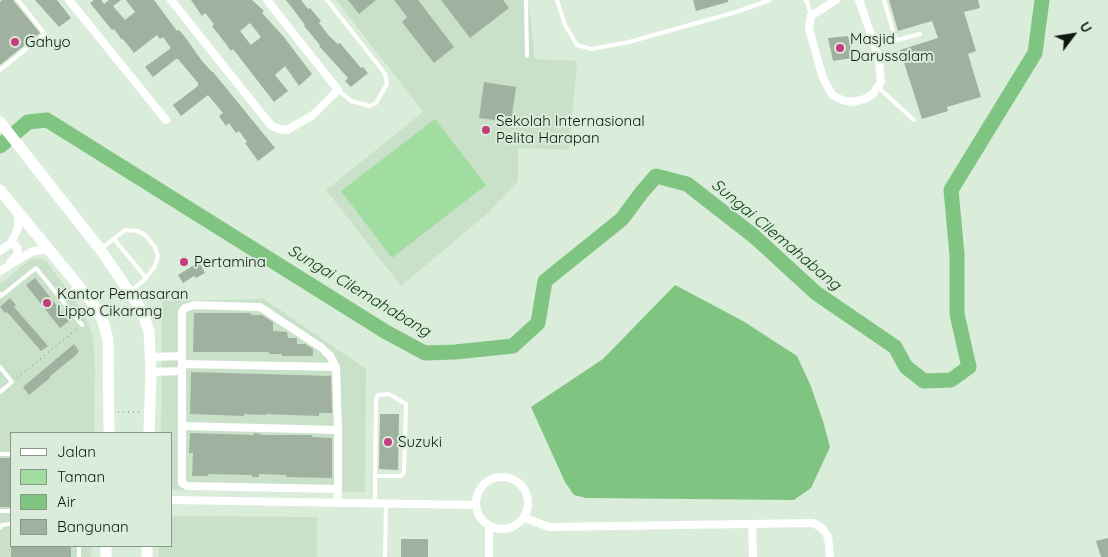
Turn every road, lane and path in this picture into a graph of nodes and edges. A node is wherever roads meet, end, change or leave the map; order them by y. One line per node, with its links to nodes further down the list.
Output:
1 (18, 0): 18 (lane)
2 (69, 0): 21 (street)
3 (171, 0): 20 (street)
4 (267, 0): 20 (street)
5 (327, 0): 20 (lane)
6 (526, 0): 17 (lane)
7 (557, 0): 8 (lane)
8 (770, 0)
9 (804, 0): 13 (lane)
10 (836, 0): 13 (street)
11 (860, 0): 16 (street)
12 (884, 0): 15 (lane)
13 (811, 16): 19 (street)
14 (920, 34): 15 (lane)
15 (896, 41): 16 (lane)
16 (876, 46): 19 (street)
17 (527, 56)
18 (0, 70)
19 (879, 88): 22 (lane)
20 (338, 90)
21 (166, 120)
22 (914, 120)
23 (1, 124): 28 (street)
24 (0, 190): 25 (street)
25 (18, 212): 27 (street); 30 (street)
26 (114, 239): 28 (lane); 32 (lane); 32 (lane)
27 (11, 242): 29 (street); 31 (street)
28 (100, 249): 34 (street)
29 (0, 251)
30 (50, 251): 31 (street); 33 (street)
31 (0, 271)
32 (146, 278): 34 (lane)
33 (78, 286): 36 (lane); 45 (street)
34 (130, 291): 38 (street)
35 (0, 294): 36 (lane)
36 (61, 299): 37 (lane)
37 (82, 325): 43 (path)
38 (150, 357): 39 (street); 42 (street)
39 (182, 364): 40 (street); 40 (street); 42 (street); 47 (street)
40 (336, 366): 48 (street)
41 (0, 367): 43 (lane)
42 (150, 372): 46 (street)
43 (12, 382): 44 (lane)
44 (0, 392)
45 (110, 412): 46 (path); 49 (street)
46 (150, 413): 50 (street)
47 (182, 426): 48 (street); 52 (street)
48 (338, 430): 52 (street)
49 (109, 432)
50 (149, 432)
51 (375, 476): 51 (lane); 55 (lane)
52 (338, 489): 54 (street)
53 (172, 500): 54 (street)
54 (337, 503): 55 (street)
55 (374, 504): 56 (street)
56 (386, 504): 57 (street); 61 (lane)
57 (476, 505): 58 (street); 60 (street)
58 (524, 518): 59 (street); 60 (street)
59 (752, 524): 63 (street); 64 (street)
60 (489, 526): 62 (street)
61 (385, 557)
62 (489, 557)
63 (754, 557)
64 (830, 557)

